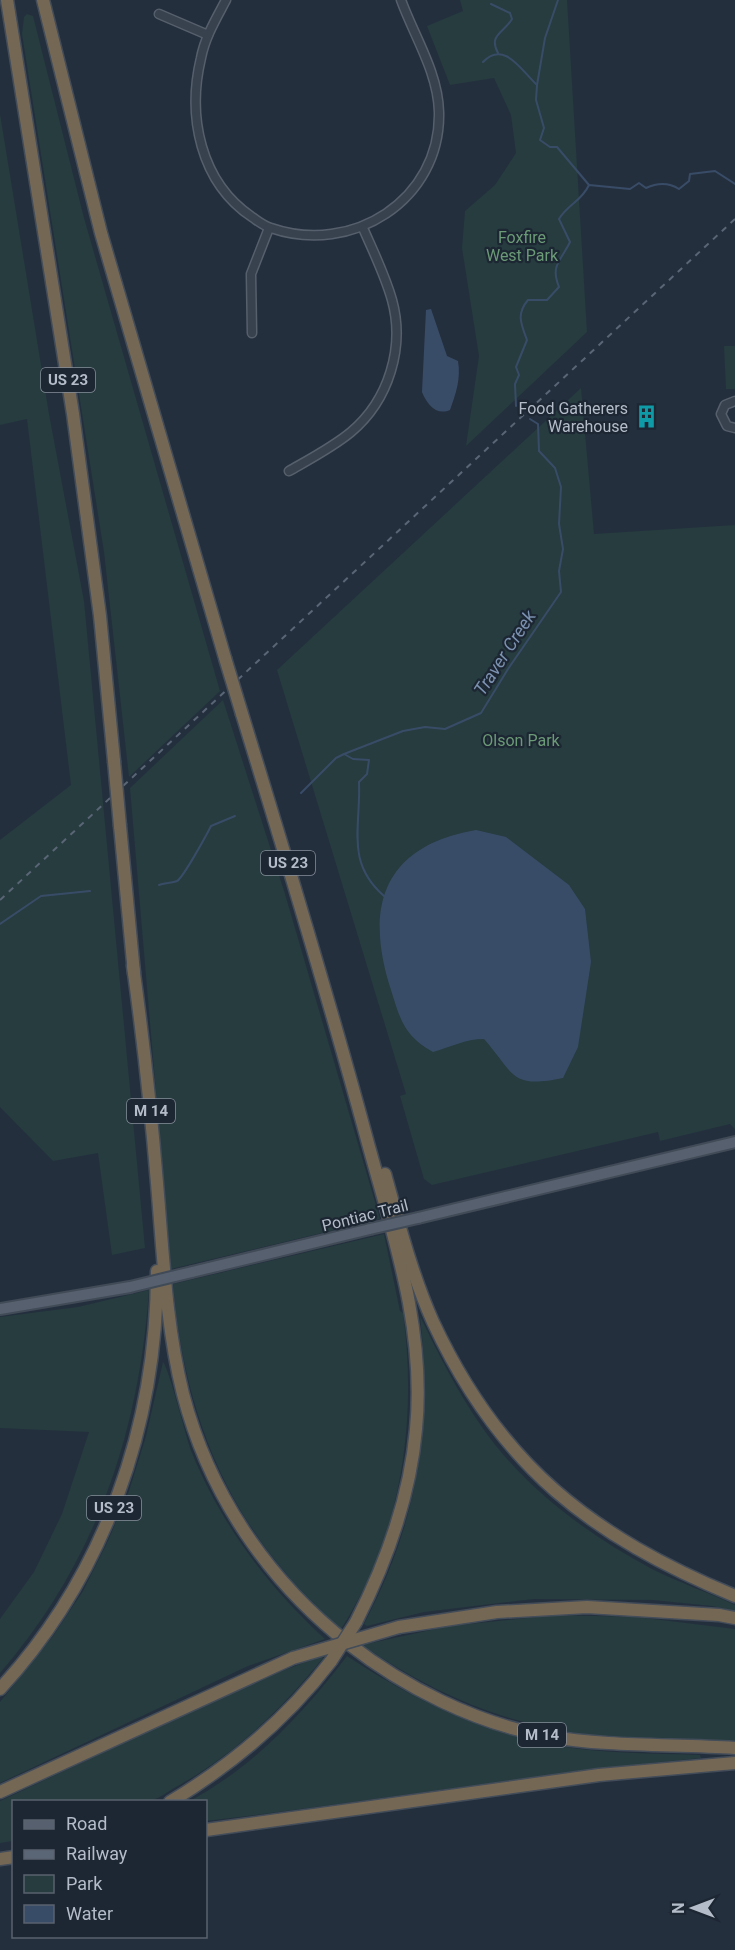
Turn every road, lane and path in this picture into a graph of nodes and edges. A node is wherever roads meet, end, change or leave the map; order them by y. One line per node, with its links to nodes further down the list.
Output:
1 (7, 0): 13 (highway, US 23, bridge)
2 (43, 0): 14 (highway, US 23, bridge)
3 (226, 0): 6 (street)
4 (401, 0): 8 (street)
5 (159, 14): 6 (street)
6 (208, 35): 7 (street)
7 (269, 228): 8 (street); 9 (street)
8 (363, 228): 12 (street)
9 (252, 333)
10 (735, 401): 11 (street)
11 (735, 428)
12 (290, 471)
13 (133, 966): 19 (highway, US 23); 20 (highway, M 14)
14 (333, 1012): 17 (highway); 23 (highway, US 23, bridge)
15 (735, 1142): 16 (main road, Pontiac Trail, bridge)
16 (0, 1309)
17 (735, 1596)
18 (735, 1618): 22 (highway, bridge)
19 (0, 1689)
20 (735, 1748)
21 (735, 1762): 24 (highway)
22 (0, 1792)
23 (173, 1800)
24 (207, 1830)

